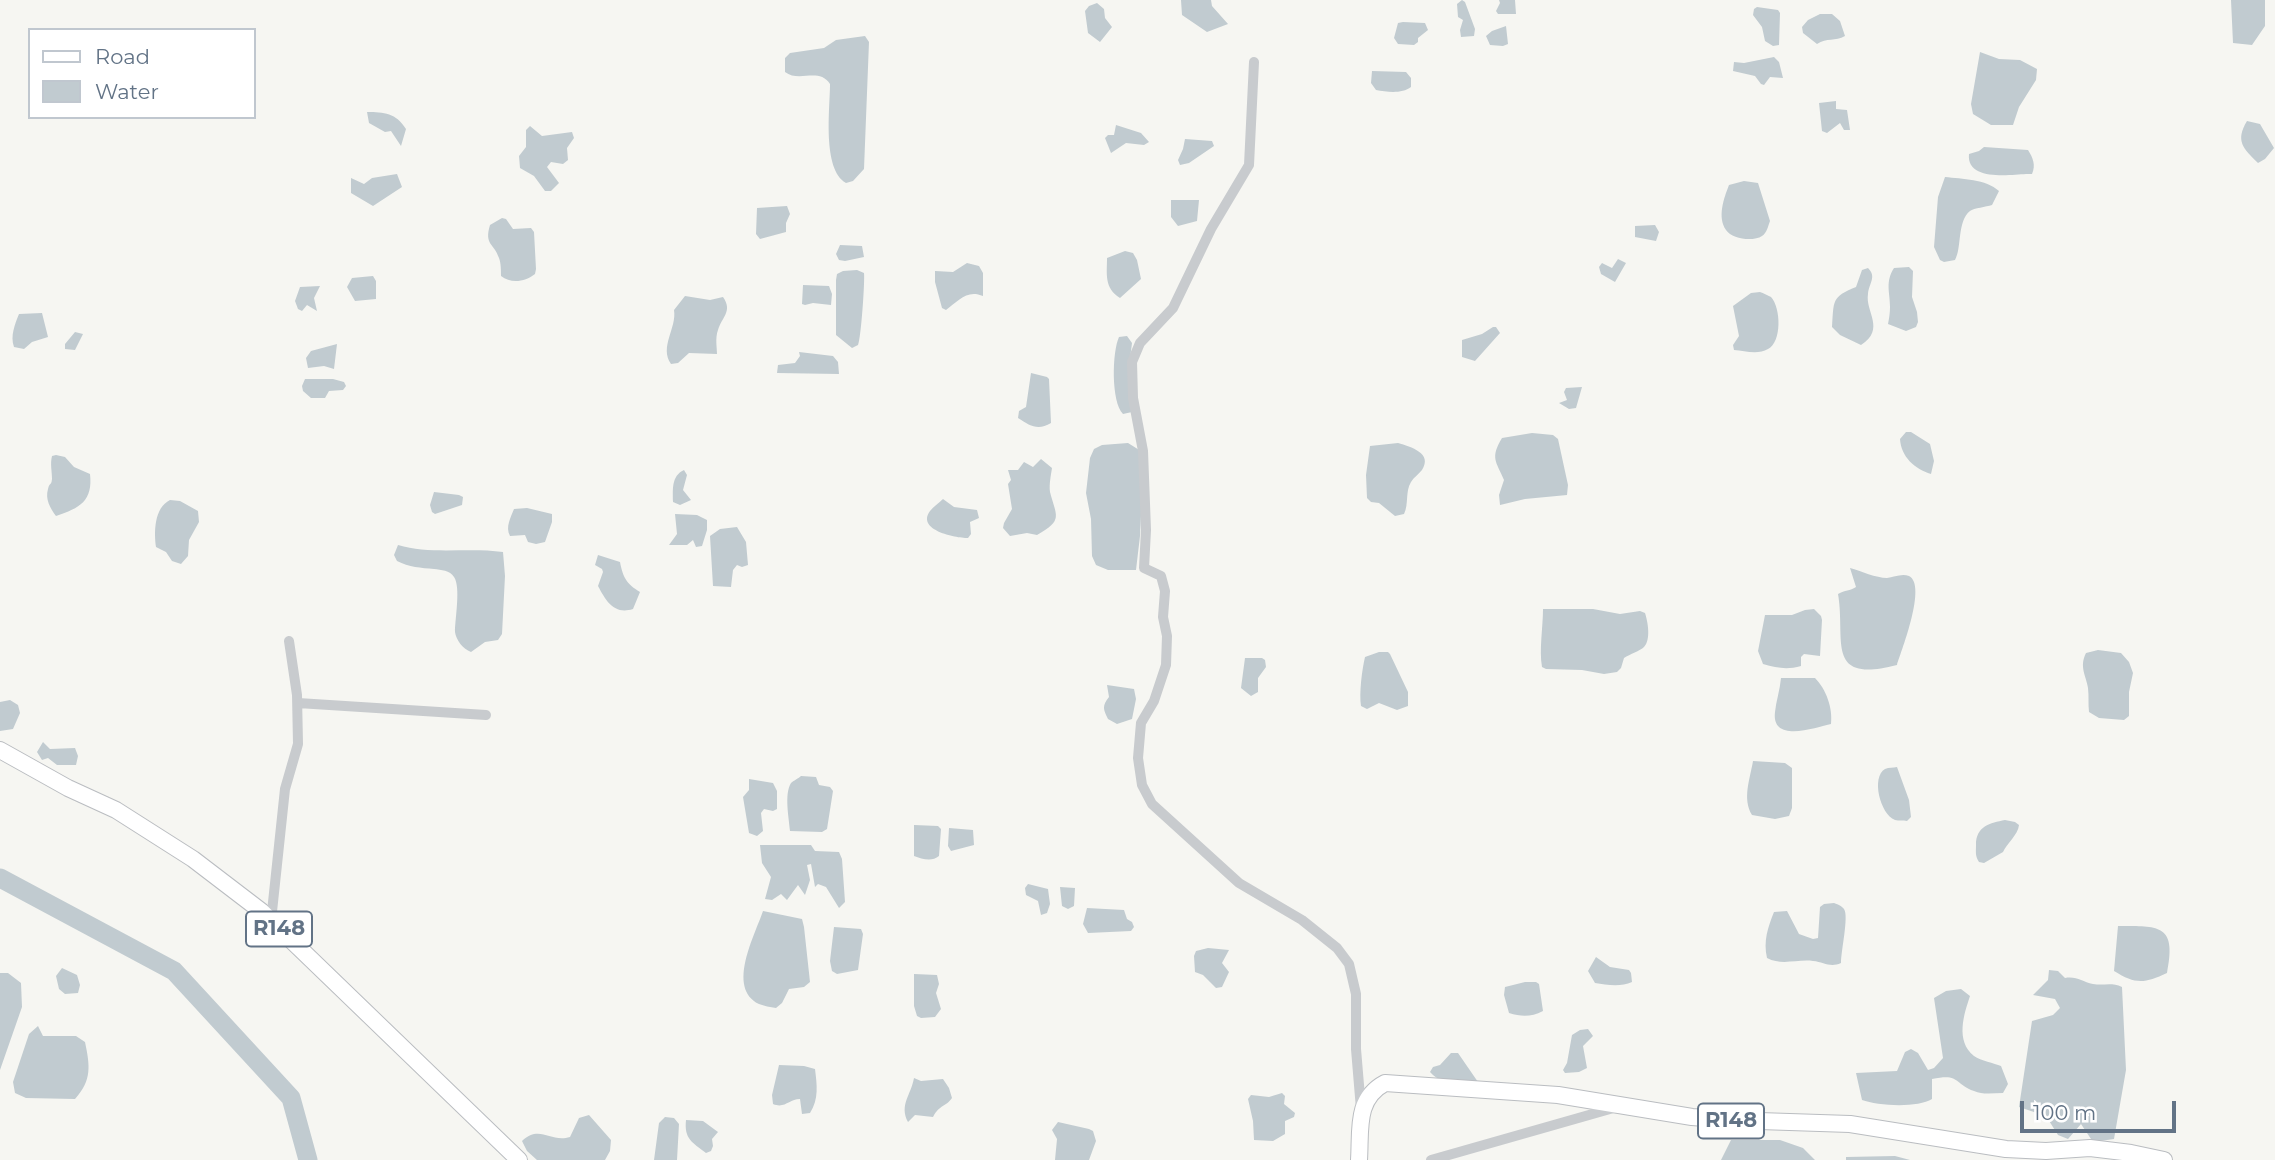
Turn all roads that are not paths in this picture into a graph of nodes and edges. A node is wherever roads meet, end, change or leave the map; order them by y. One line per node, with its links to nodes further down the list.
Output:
1 (1254, 62): 8 (street)
2 (289, 641): 3 (street)
3 (298, 703): 4 (street); 6 (street)
4 (486, 715)
5 (0, 750): 6 (main road, R148)
6 (271, 921): 9 (main road, R148)
7 (1623, 1106): 8 (main road, R148); 11 (street); 12 (main road, R148)
8 (1361, 1113): 10 (main road)
9 (519, 1160)
10 (1359, 1160)
11 (1431, 1160)
12 (2164, 1160)

